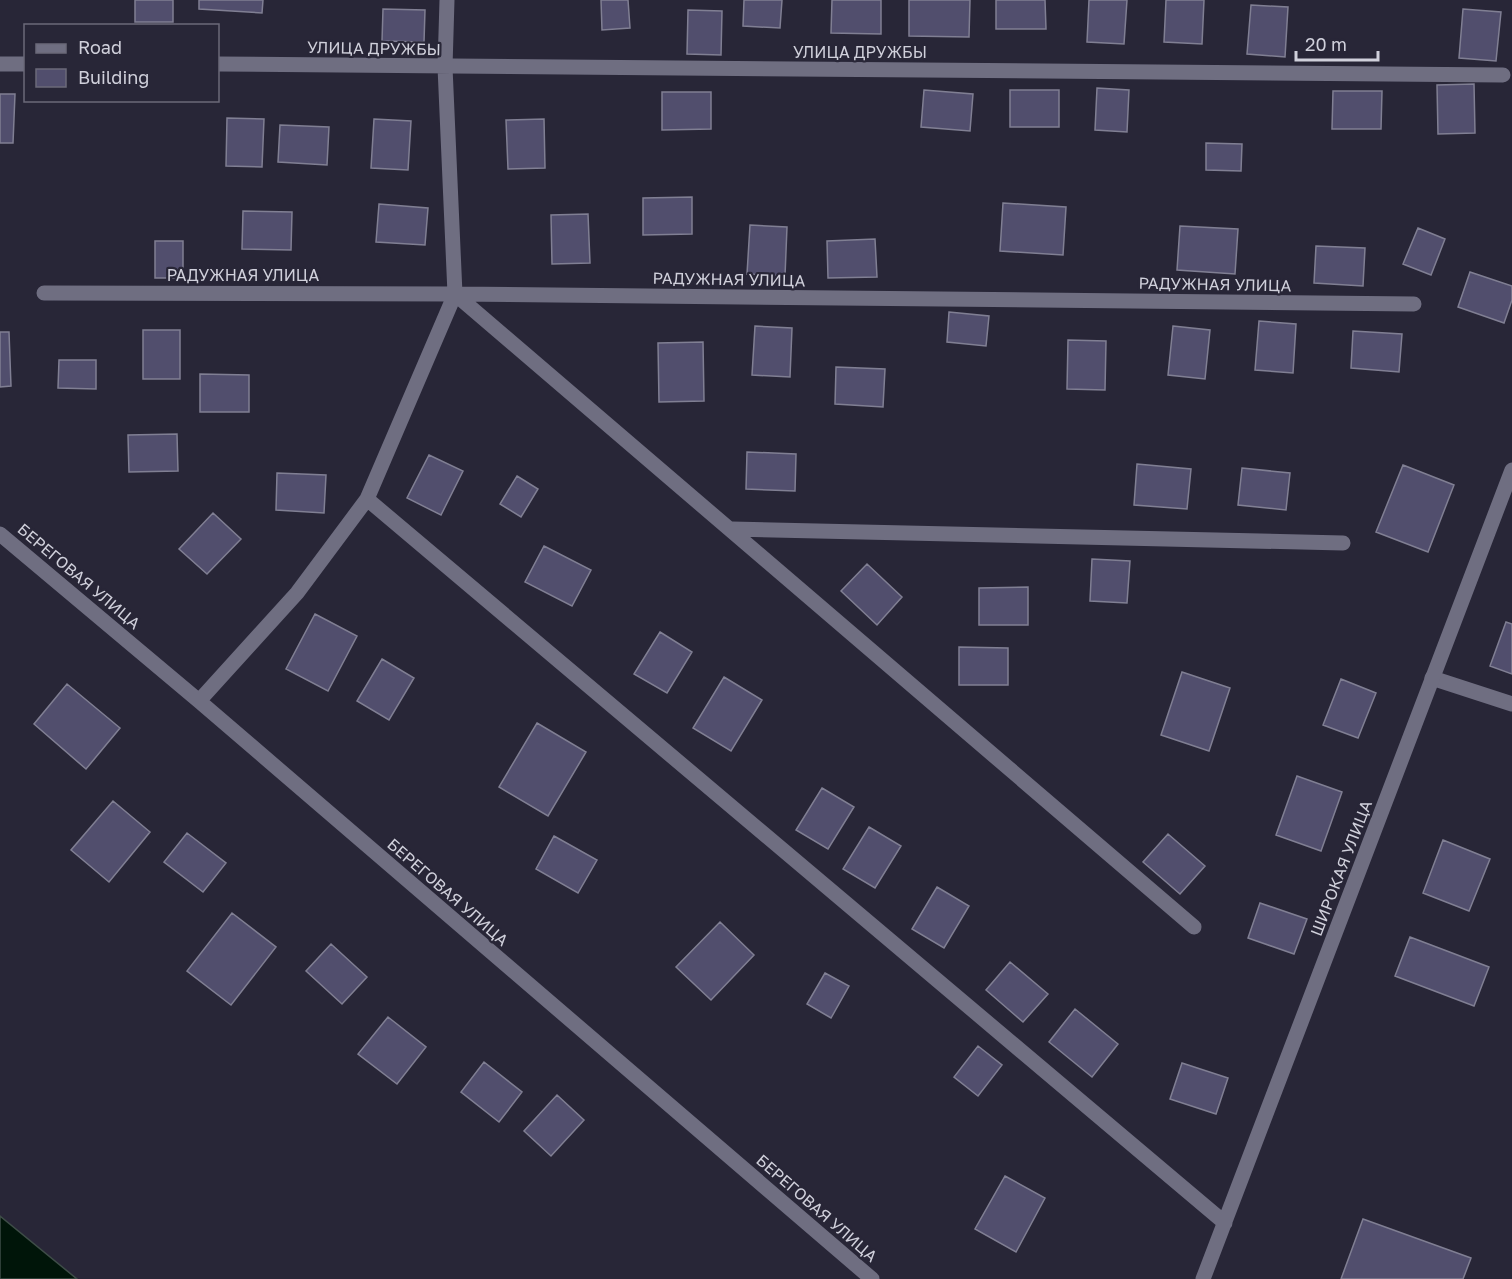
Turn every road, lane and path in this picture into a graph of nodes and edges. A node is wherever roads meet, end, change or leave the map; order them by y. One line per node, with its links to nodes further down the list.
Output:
1 (447, 0): 5 (street)
2 (0, 64): 3 (street)
3 (24, 64)
4 (219, 64): 5 (street, УЛИЦА ДРУЖБЫ)
5 (444, 67): 6 (street, УЛИЦА ДРУЖБЫ); 8 (street)
6 (1503, 75)
7 (44, 292): 8 (street, РАДУЖНАЯ УЛИЦА)
8 (455, 294): 9 (street, РАДУЖНАЯ УЛИЦА); 11 (street); 12 (street)
9 (1414, 304)
10 (1512, 470): 15 (street, ШИРОКАЯ УЛИЦА)
11 (367, 499): 16 (street); 19 (street)
12 (732, 529): 14 (street); 18 (street)
13 (0, 534): 16 (street, БЕРЕГОВАЯ УЛИЦА)
14 (1343, 543)
15 (1432, 678): 17 (street); 19 (street, ШИРОКАЯ УЛИЦА)
16 (199, 701): 20 (street, БЕРЕГОВАЯ УЛИЦА)
17 (1512, 704)
18 (1194, 927)
19 (1224, 1223): 21 (street, ШИРОКАЯ УЛИЦА)
20 (872, 1279)
21 (1203, 1279)

